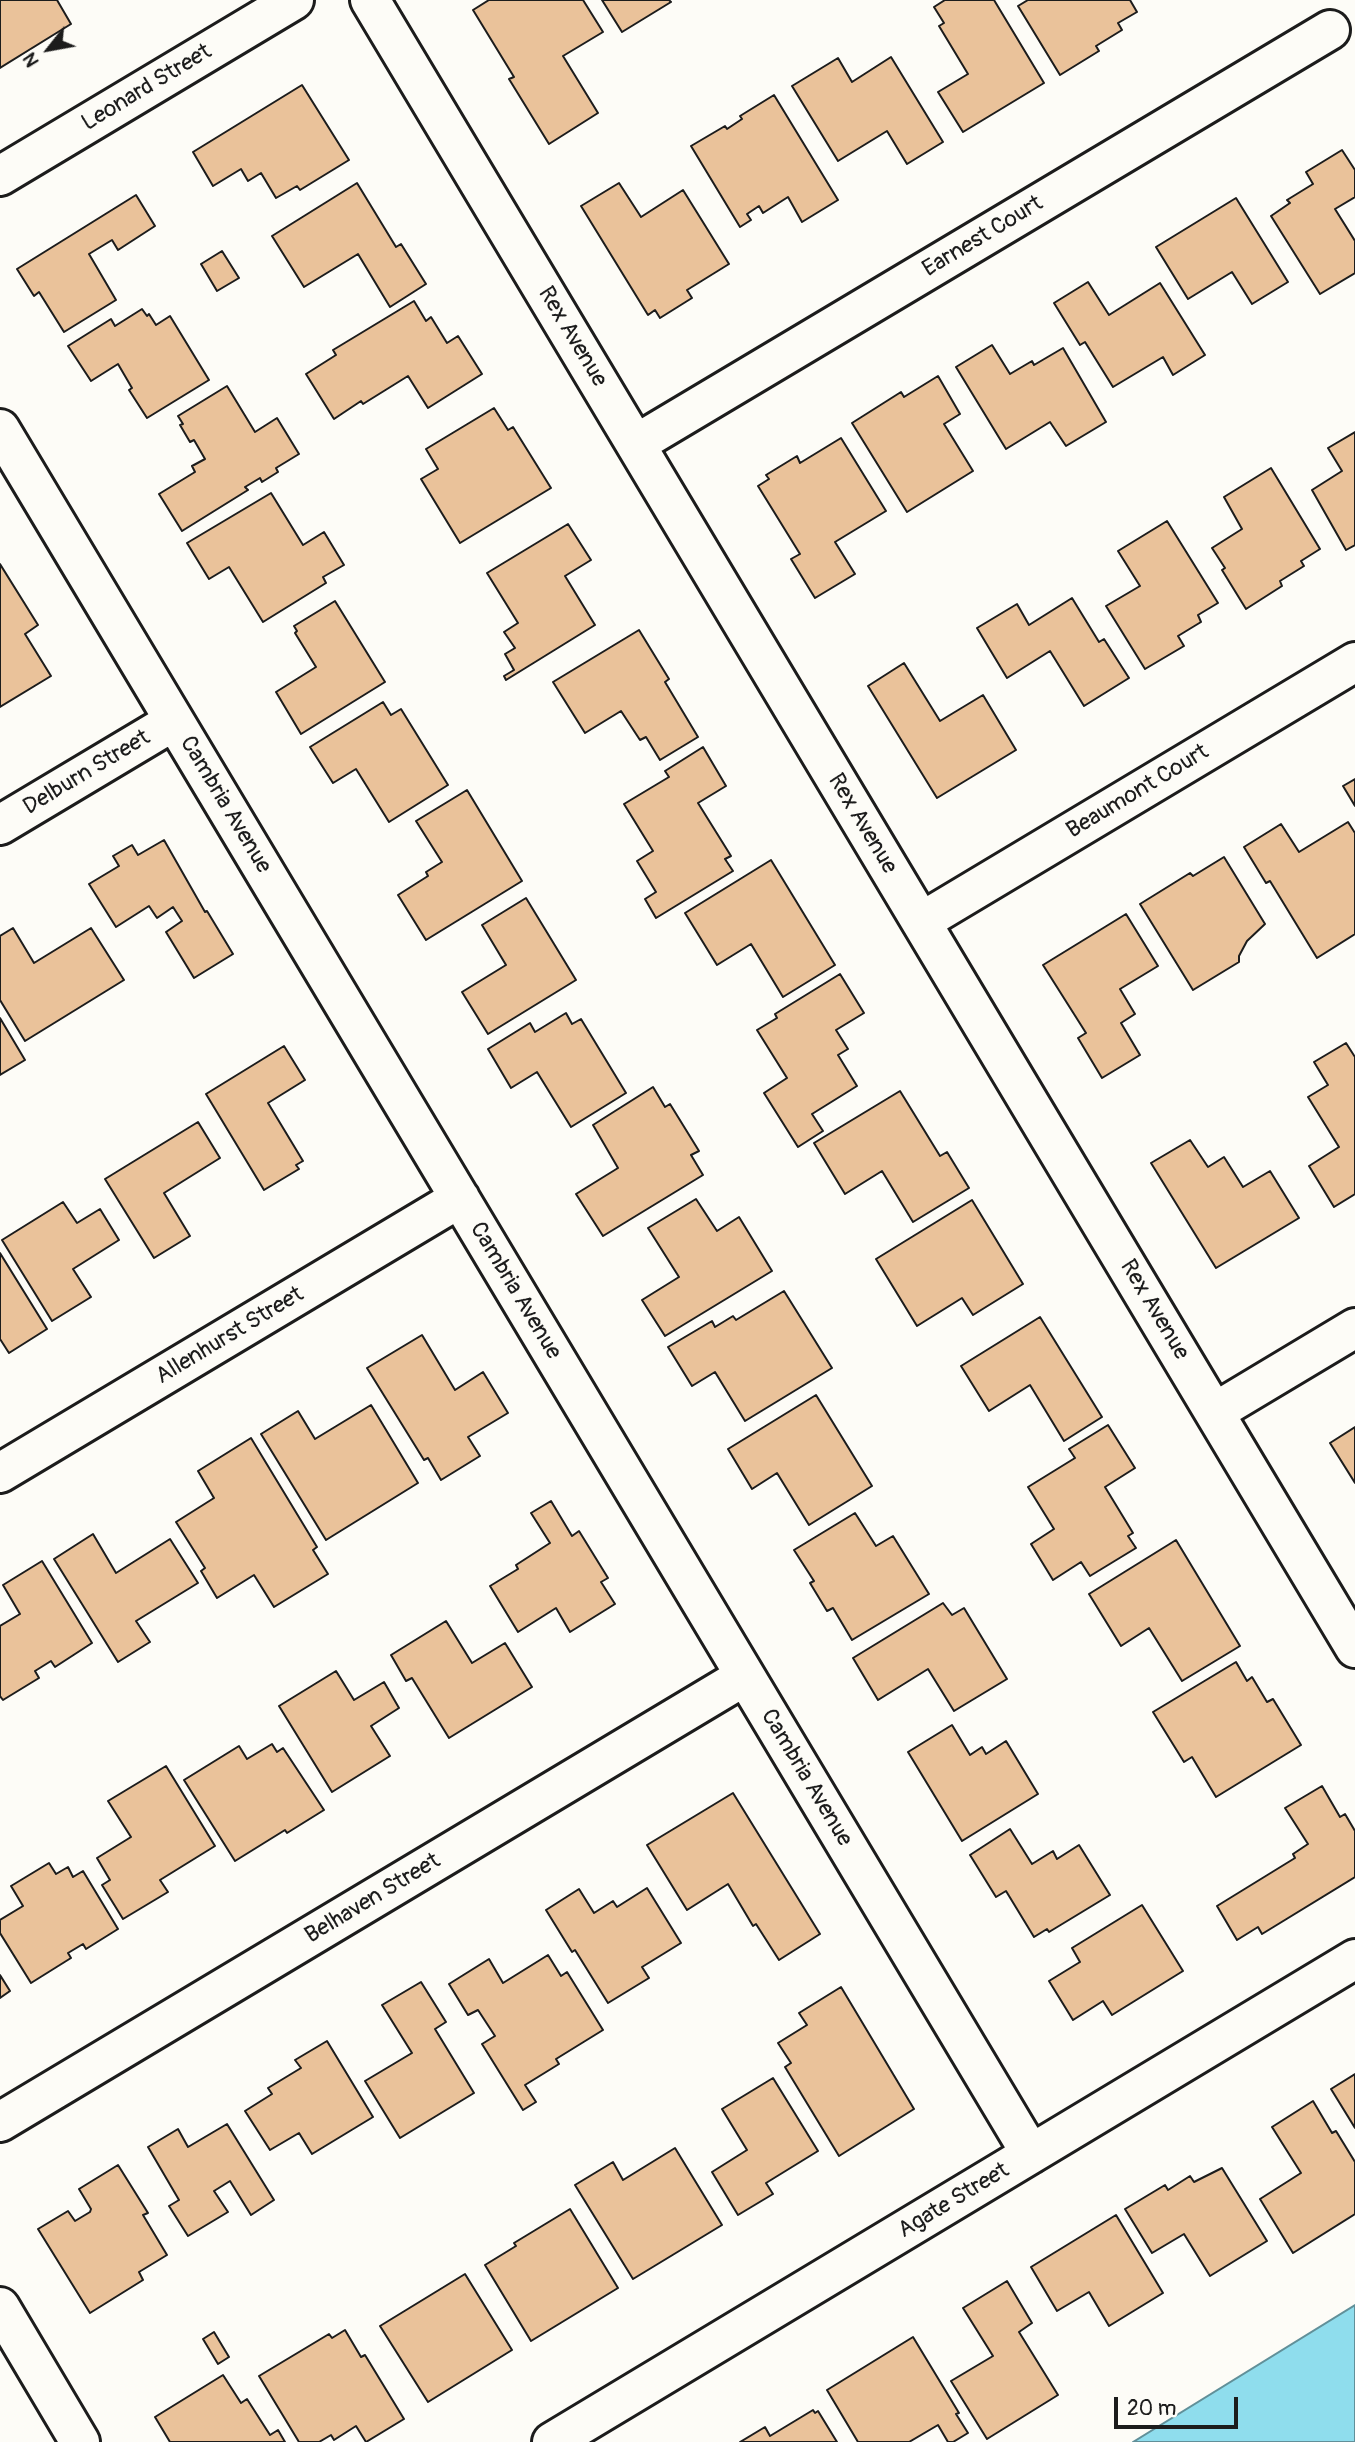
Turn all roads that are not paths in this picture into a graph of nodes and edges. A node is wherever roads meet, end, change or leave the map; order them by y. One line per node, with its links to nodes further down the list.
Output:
1 (294, 0): 4 (street, Leonard Street)
2 (370, 0): 6 (street, Rex Avenue)
3 (1330, 30): 6 (street, Earnest Court)
4 (0, 176)
5 (0, 429): 8 (street, Cambria Avenue)
6 (636, 444): 10 (street, Rex Avenue)
7 (1355, 663): 10 (street, Beaumont Court)
8 (174, 721): 9 (street, Delburn Street); 11 (street, Cambria Avenue)
9 (0, 825)
10 (921, 922): 13 (street, Rex Avenue)
11 (460, 1198): 14 (street, Allenhurst Street); 16 (street, Cambria Avenue)
12 (1355, 1328): 13 (street)
13 (1215, 1412): 15 (street, Rex Avenue)
14 (0, 1473)
15 (1355, 1647)
16 (745, 1676): 18 (street, Belhaven Street); 19 (street, Cambria Avenue)
17 (1355, 1959): 19 (street, Agate Street)
18 (0, 2122)
19 (1031, 2154): 22 (street, Agate Street)
20 (0, 2307): 21 (street)
21 (80, 2442)
22 (552, 2442)

